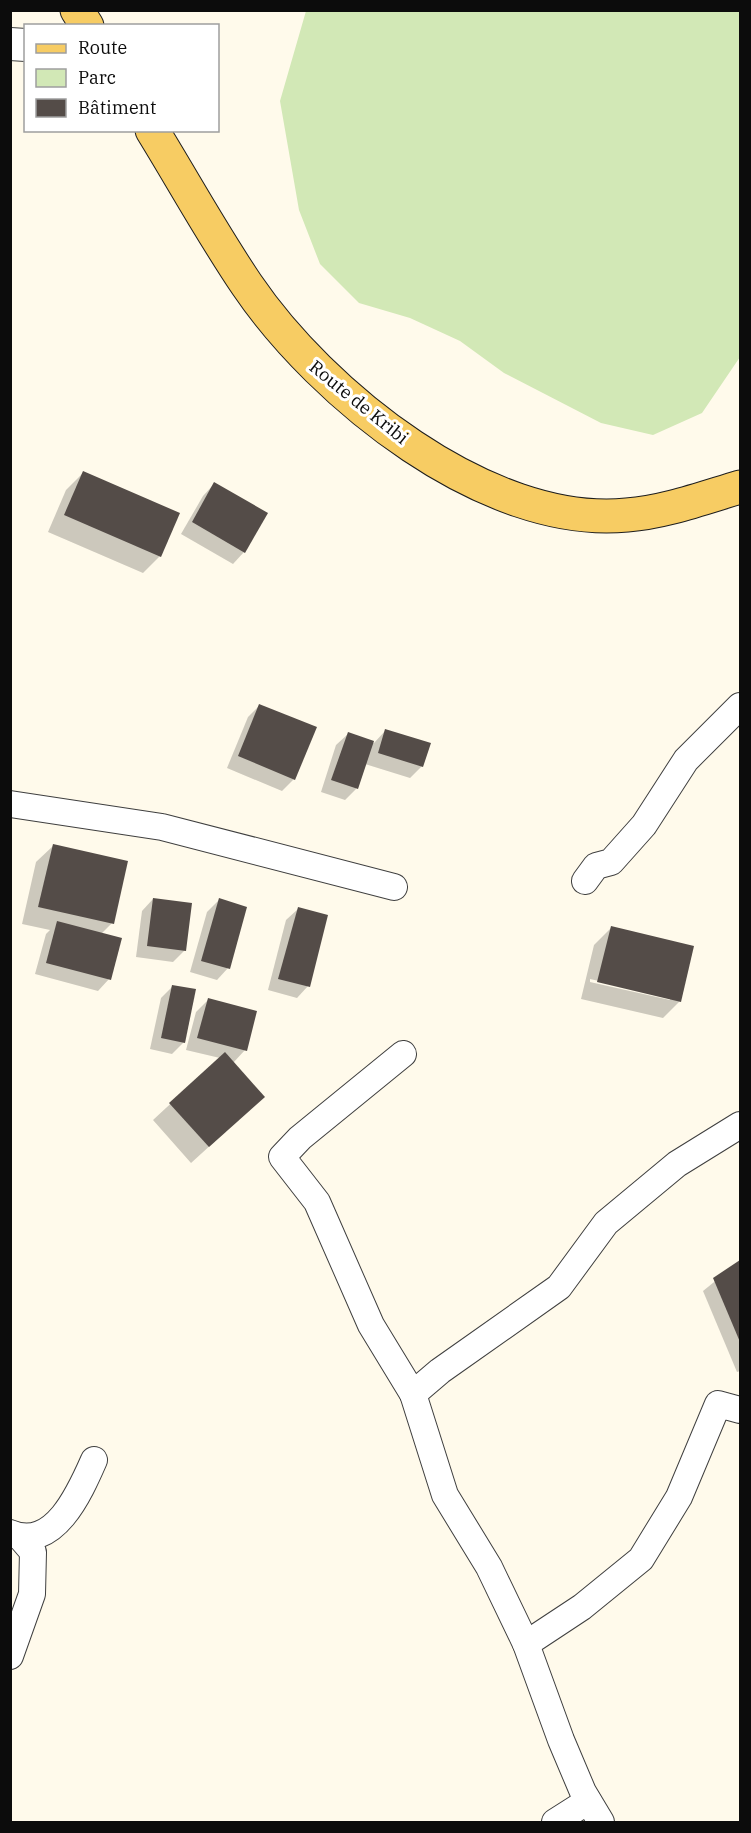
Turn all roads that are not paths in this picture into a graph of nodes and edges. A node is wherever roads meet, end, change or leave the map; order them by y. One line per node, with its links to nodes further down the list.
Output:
1 (77, 10): 2 (main road)
2 (86, 24)
3 (153, 132): 4 (main road, Route de Kribi)
4 (741, 487)
5 (741, 706): 7 (street)
6 (10, 804): 8 (street)
7 (585, 881)
8 (394, 887)
9 (402, 1054): 11 (street)
10 (741, 1125): 11 (street)
11 (412, 1394): 15 (street)
12 (741, 1410): 15 (street)
13 (94, 1460): 14 (street)
14 (16, 1536): 16 (street)
15 (526, 1644): 17 (street)
16 (10, 1656)
17 (595, 1812): 18 (street)
18 (555, 1822)

